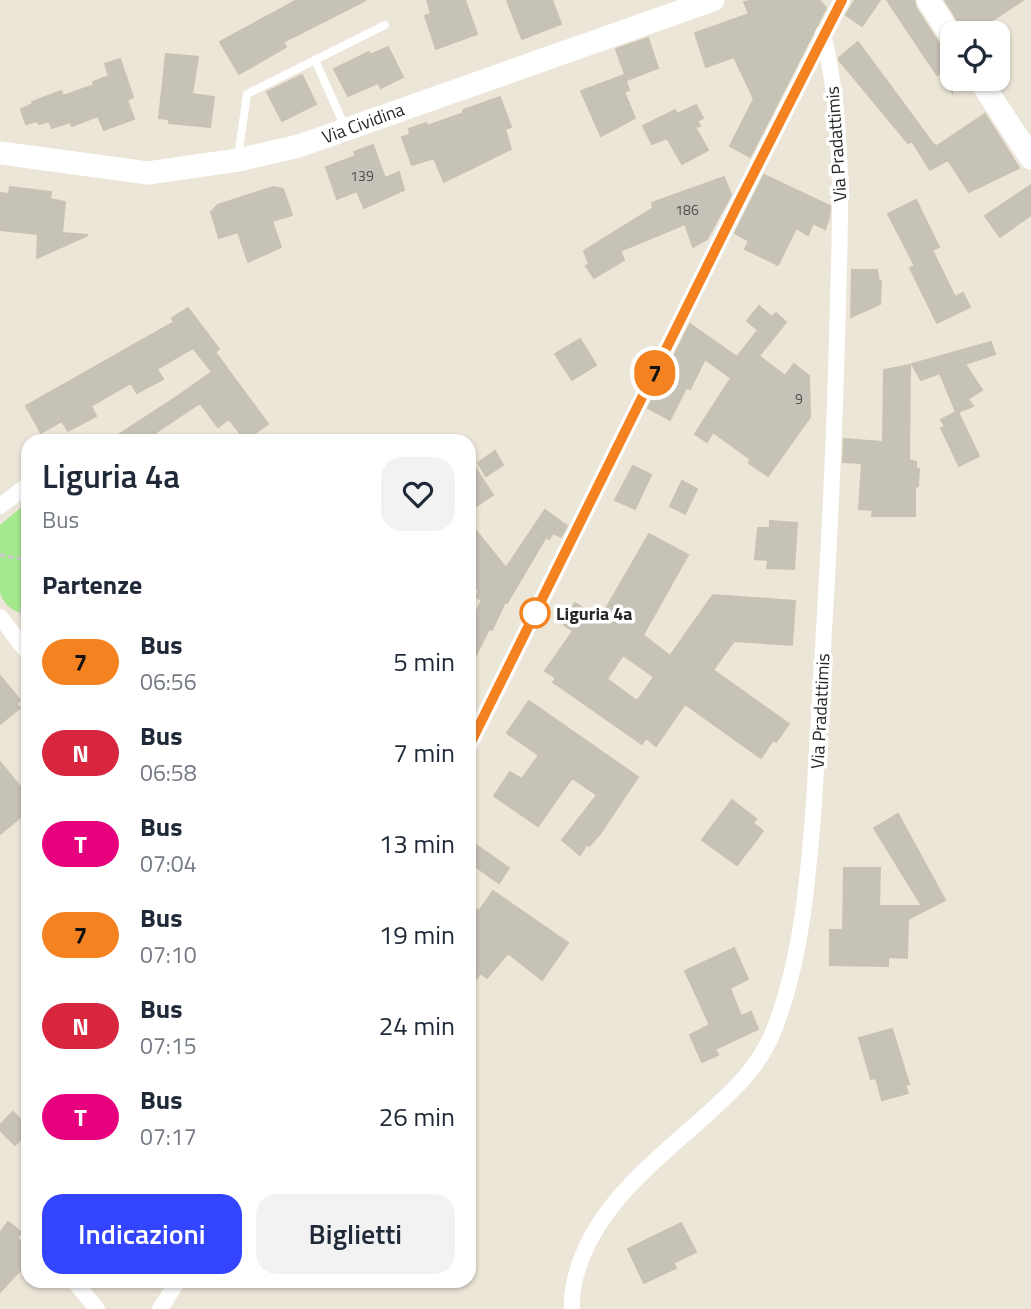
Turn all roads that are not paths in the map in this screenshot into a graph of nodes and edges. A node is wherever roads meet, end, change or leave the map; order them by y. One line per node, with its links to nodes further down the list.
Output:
1 (713, 0): 10 (street, Via Cividina)
2 (842, 0): 4 (street)
3 (928, 0): 5 (street)
4 (833, 8): 7 (street)
5 (942, 21)
6 (385, 25): 8 (lane)
7 (823, 34): 18 (street); 23 (street, Via Pradattimis)
8 (315, 60): 10 (lane); 13 (lane)
9 (987, 91): 12 (street)
10 (346, 129): 13 (street, Via Cividina)
11 (0, 153): 13 (street, Via Cividina)
12 (1031, 158)
13 (238, 160)
14 (21, 490): 15 (street)
15 (0, 506)
16 (0, 617): 17 (street)
17 (21, 635)
18 (476, 732)
19 (80, 1288): 21 (street)
20 (174, 1288): 22 (street)
21 (97, 1309)
22 (160, 1309)
23 (572, 1309)

